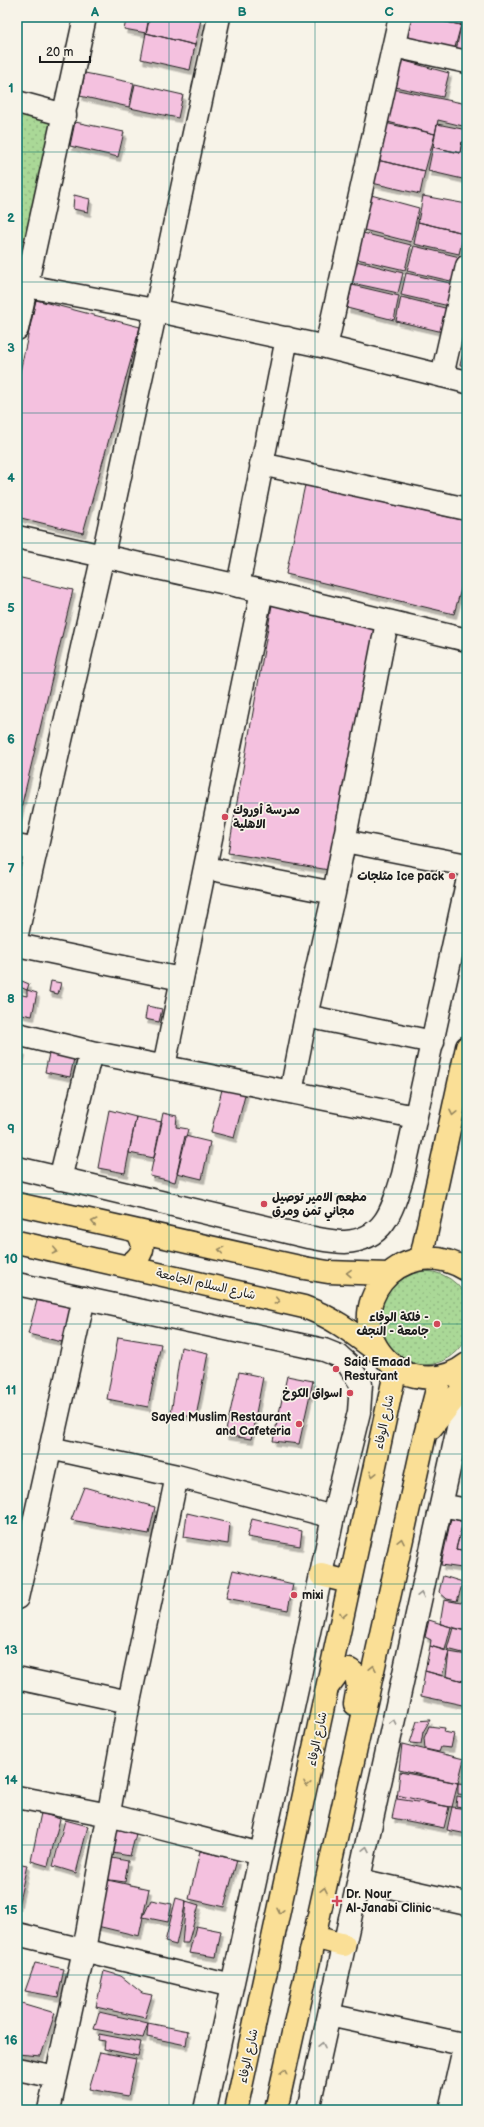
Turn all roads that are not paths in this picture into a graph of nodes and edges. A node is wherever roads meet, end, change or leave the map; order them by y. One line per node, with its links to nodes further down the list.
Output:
1 (85, 17): 7 (street)
2 (400, 17): 4 (street)
3 (216, 18): 10 (street)
4 (394, 46): 5 (street); 13 (street)
5 (467, 62)
6 (17, 102): 7 (street)
7 (64, 114): 9 (street)
8 (467, 266): 14 (street)
9 (27, 286): 10 (street); 11 (street)
10 (154, 310): 12 (street); 19 (street)
11 (17, 329)
12 (287, 338): 13 (street); 16 (street)
13 (326, 346): 14 (street)
14 (442, 376): 15 (street)
15 (467, 382)
16 (261, 464): 17 (street); 20 (street)
17 (467, 509)
18 (17, 537): 19 (street)
19 (103, 555): 20 (street); 25 (street)
20 (238, 586): 21 (street)
21 (262, 591): 22 (street); 27 (street)
22 (387, 622): 23 (street); 24 (street)
23 (467, 640)
24 (345, 841): 26 (street); 29 (street)
25 (26, 848): 30 (street)
26 (467, 865)
27 (206, 868): 29 (street); 32 (street)
28 (467, 883): 35 (street)
29 (334, 894): 33 (street)
30 (17, 934)
31 (17, 945): 32 (street)
32 (181, 979): 38 (street)
33 (306, 1016): 35 (street); 39 (street)
34 (17, 1034): 37 (street)
35 (432, 1042): 40 (street)
36 (467, 1047): 46 (main road, one-way to 46)
37 (91, 1052): 38 (street); 42 (street)
38 (164, 1066): 39 (street)
39 (291, 1092): 40 (street)
40 (415, 1117): 42 (street)
41 (17, 1168): 42 (street)
42 (60, 1179)
43 (17, 1204): 44 (main road, one-way to 43)
44 (136, 1231): 47 (main road); 49 (main road, one-way to 44)
45 (17, 1242): 47 (main road, شارع السلام الجامعة, one-way to 47)
46 (421, 1258): 48 (main road); 49 (main road)
47 (127, 1266): 52 (main road, شارع السلام الجامعة, one-way to 52)
48 (467, 1269)
49 (388, 1274): 52 (main road)
50 (17, 1284): 51 (street)
51 (84, 1298): 58 (street); 62 (street)
52 (389, 1362): 54 (main road, شارع السلام الجامعة); 64 (main road, شارع الوفاء, one-way to 64)
53 (467, 1364): 54 (main road)
54 (440, 1378): 57 (main road)
55 (467, 1383): 57 (main road)
56 (467, 1406): 60 (street)
57 (424, 1439): 69 (main road, one-way to 57)
58 (50, 1448): 59 (street); 65 (street)
59 (177, 1476): 62 (street); 68 (street)
60 (441, 1505): 61 (street); 73 (street, one-way to 60)
61 (467, 1510)
62 (333, 1517): 63 (street)
63 (321, 1575): 64 (main road); 72 (street)
64 (349, 1582): 67 (main road, شارع الوفاء, one-way to 67)
65 (17, 1598)
66 (17, 1678): 68 (street)
67 (328, 1685): 69 (main road); 86 (main road, شارع الوفاء, one-way to 86)
68 (129, 1702): 71 (street)
69 (348, 1781): 76 (main road, one-way to 69)
70 (17, 1797): 71 (street)
71 (109, 1815): 72 (street); 78 (street)
72 (261, 1854): 79 (street)
73 (359, 1880): 74 (street); 77 (street)
74 (467, 1904)
75 (17, 1934): 78 (street)
76 (314, 1937): 77 (main road); 87 (main road, one-way to 76)
77 (344, 1944): 80 (street)
78 (84, 1950): 79 (street); 83 (street)
79 (232, 1986): 85 (street)
80 (329, 2015): 81 (street); 88 (street, one-way to 80)
81 (466, 2045): 89 (street)
82 (17, 2069): 83 (street)
83 (56, 2078): 84 (street)
84 (50, 2110)
85 (205, 2110)
86 (236, 2110)
87 (276, 2110)
88 (308, 2110)
89 (450, 2110)

